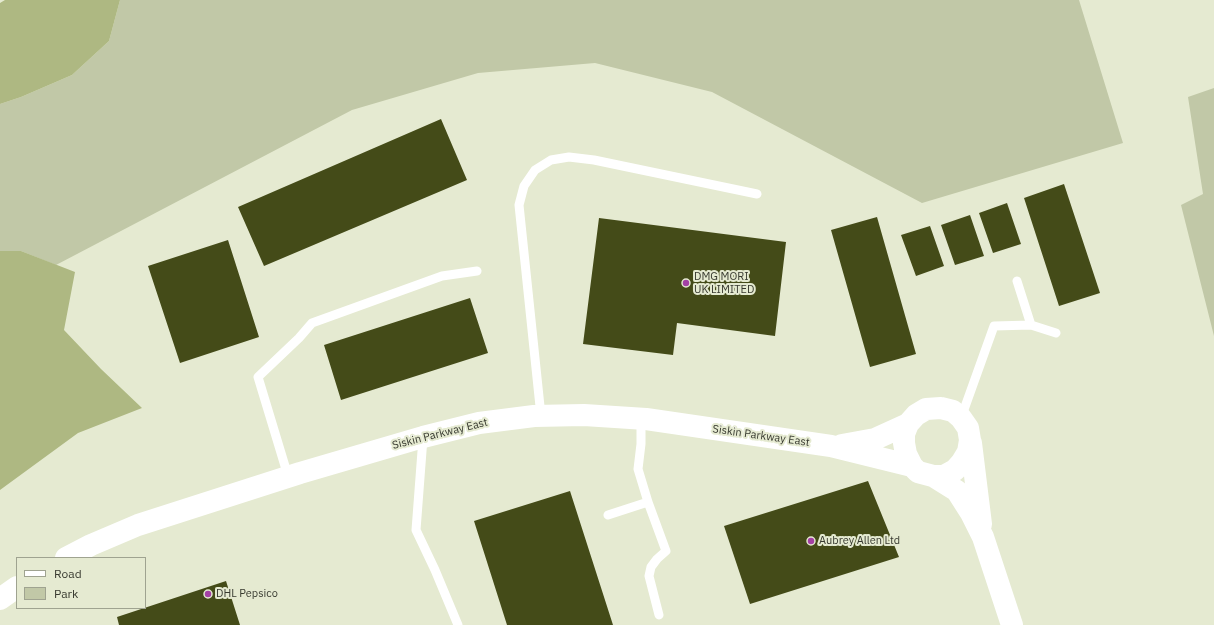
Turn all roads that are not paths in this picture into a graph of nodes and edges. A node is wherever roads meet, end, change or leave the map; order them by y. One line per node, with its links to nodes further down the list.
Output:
1 (758, 194): 6 (lane)
2 (477, 271): 14 (lane)
3 (1017, 281): 4 (lane)
4 (1031, 325): 5 (lane); 7 (lane)
5 (1056, 333)
6 (541, 416): 8 (street, Siskin Parkway East); 10 (street, Siskin Parkway East)
7 (962, 418): 9 (street); 11 (street)
8 (641, 419): 12 (street, Siskin Parkway East); 16 (lane)
9 (908, 424): 12 (street, Siskin Parkway East); 13 (street)
10 (423, 436): 14 (street, Siskin Parkway East); 23 (lane)
11 (970, 440): 15 (street); 18 (street)
12 (831, 446): 13 (street, Siskin Parkway East)
13 (912, 466): 15 (street)
14 (288, 476): 19 (street, Siskin Parkway East)
15 (933, 476): 18 (street)
16 (648, 502): 17 (lane); 22 (lane)
17 (608, 515)
18 (983, 537): 24 (street)
19 (68, 557)
20 (16, 588): 21 (street)
21 (0, 600)
22 (659, 615)
23 (458, 625)
24 (1012, 625)

